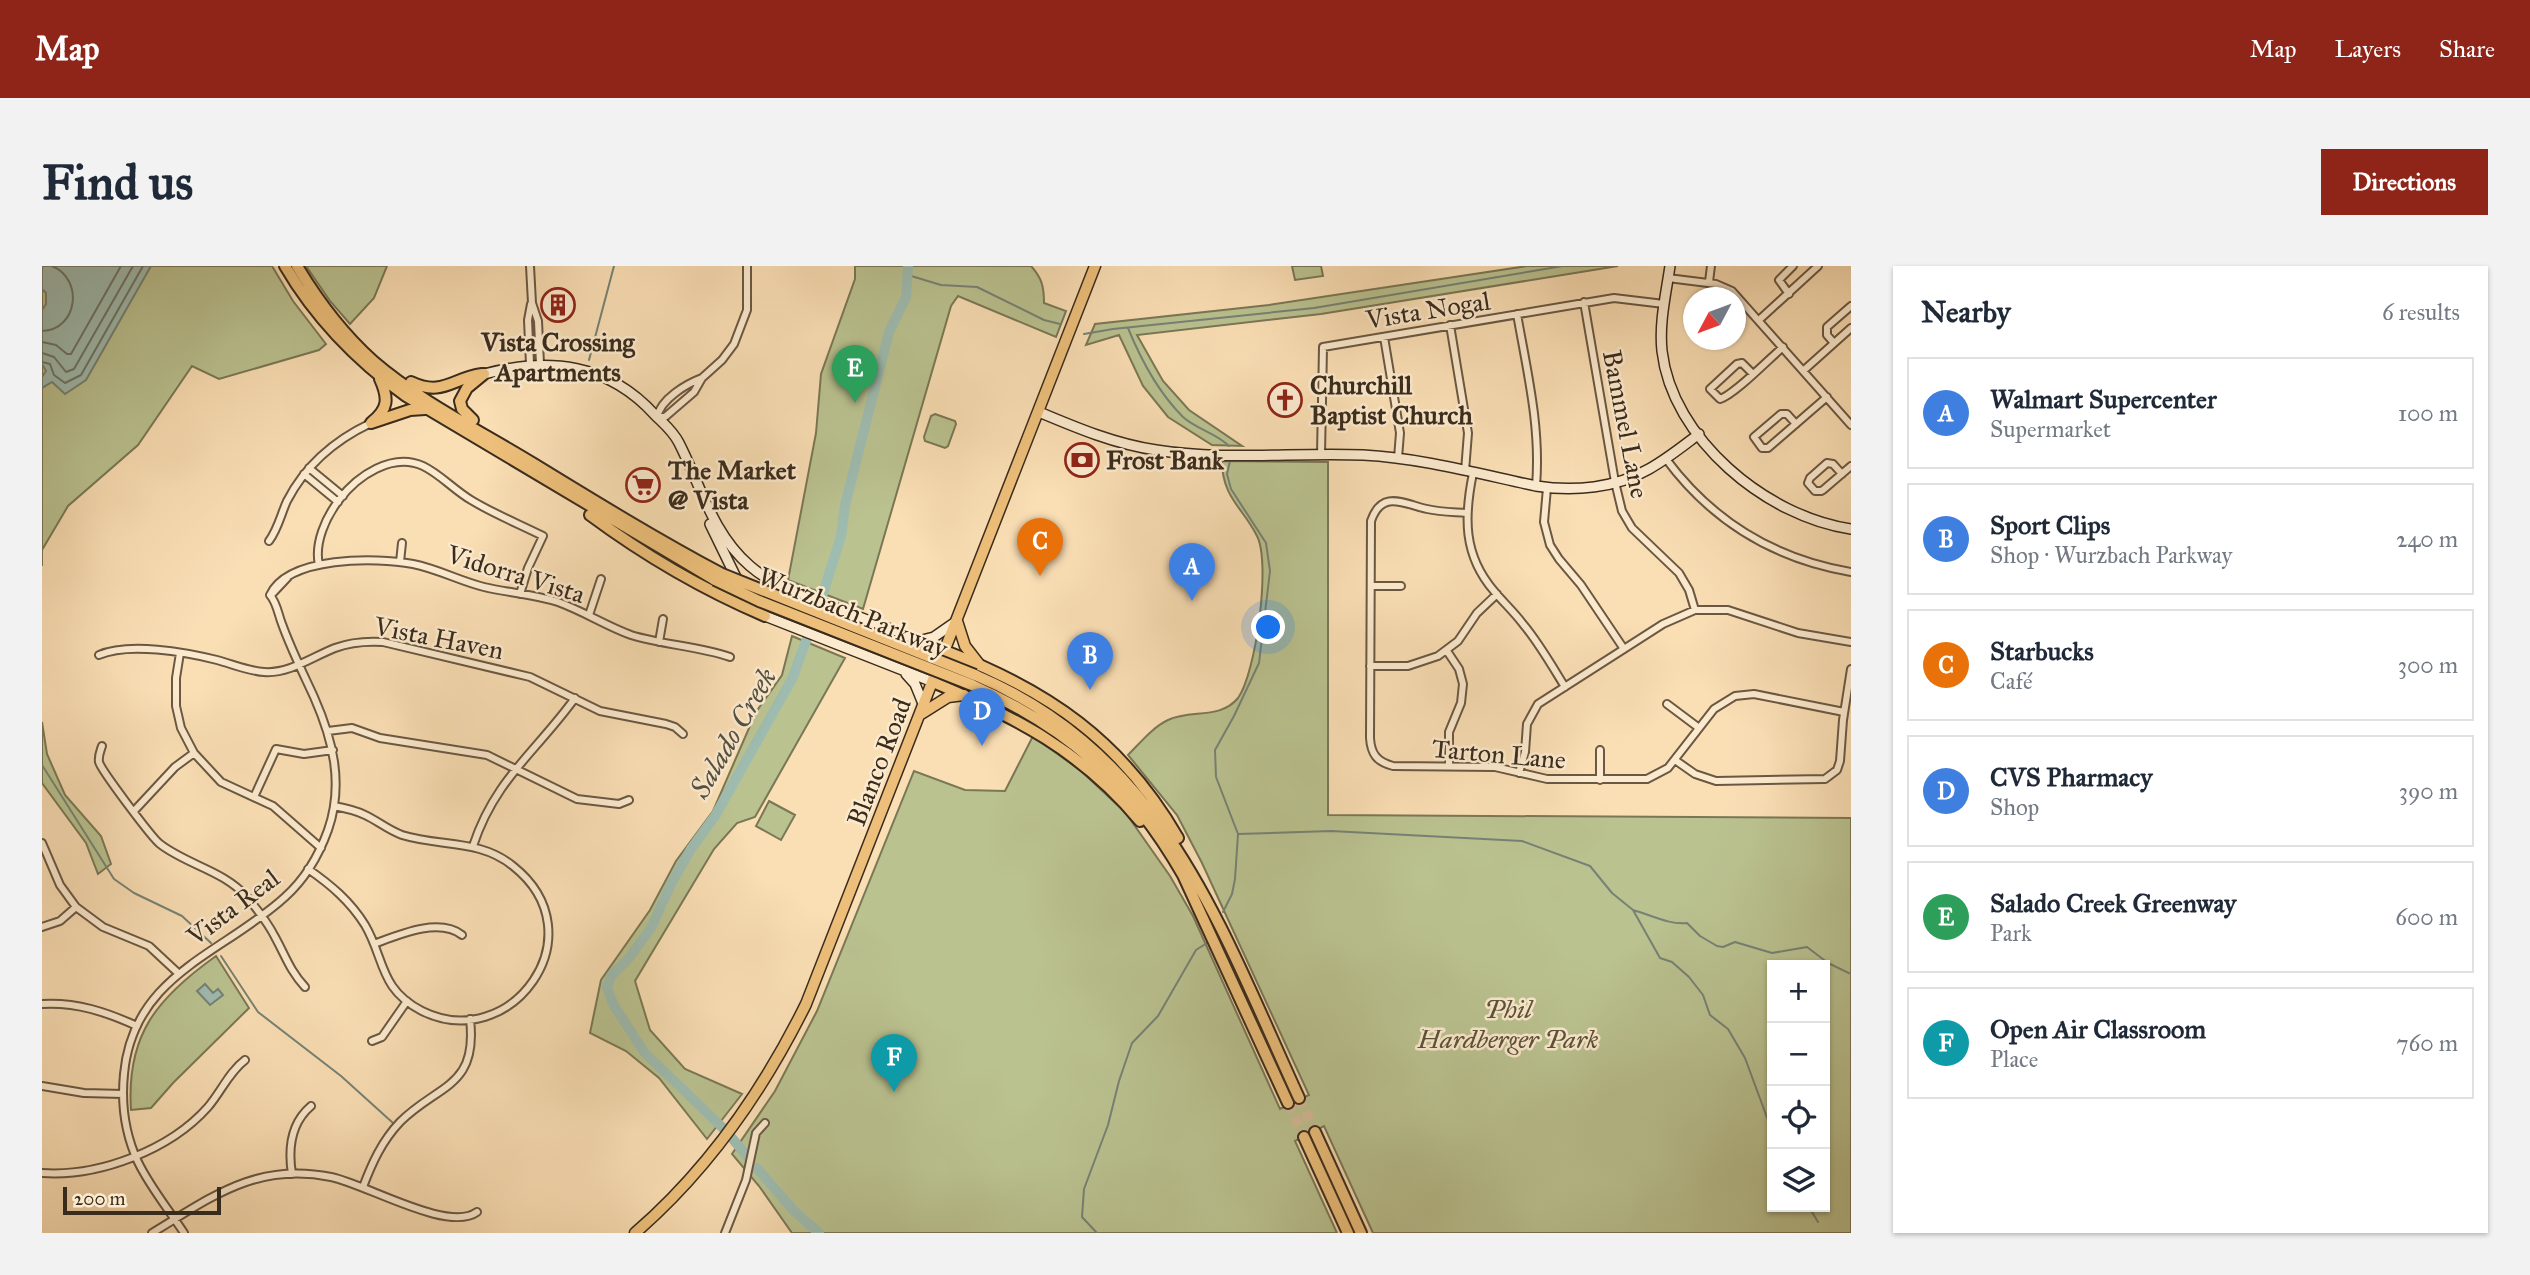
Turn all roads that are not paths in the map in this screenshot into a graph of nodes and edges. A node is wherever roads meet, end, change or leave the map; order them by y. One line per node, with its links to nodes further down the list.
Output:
1 (285, 266): 22 (highway, Wurzbach Parkway)
2 (297, 266): 22 (highway, Wurzbach Parkway)
3 (530, 266): 26 (street)
4 (747, 266): 34 (street)
5 (1095, 266): 33 (main road, Blanco Road)
6 (1670, 266): 10 (street)
7 (1711, 266): 11 (street)
8 (1793, 266): 13 (street)
9 (1818, 266): 13 (street)
10 (1668, 278): 11 (street); 15 (street)
11 (1709, 282): 12 (street)
12 (1726, 287)
13 (1789, 293): 19 (street)
14 (1584, 302): 15 (street, Vista Nogal); 18 (street, Vista Nogal); 48 (street, Bammel Lane)
15 (1664, 304): 38 (street)
16 (1851, 306): 24 (street)
17 (1746, 307): 19 (street)
18 (1517, 314): 20 (street, Vista Nogal); 51 (street)
19 (1759, 320): 25 (street)
20 (1450, 325): 23 (street, Vista Nogal); 44 (street)
21 (1851, 328): 24 (street)
22 (340, 334): 30 (highway, Wurzbach Parkway)
23 (1384, 337): 39 (street, Vista Nogal); 40 (street)
24 (1834, 343): 27 (street)
25 (1783, 347): 27 (street); 29 (street)
26 (535, 364): 28 (street); 34 (street)
27 (1803, 371): 31 (street)
28 (484, 374): 30 (highway); 49 (highway)
29 (1753, 374): 29 (street)
30 (384, 375): 32 (highway, Wurzbach Parkway); 36 (highway); 49 (highway, Wurzbach Parkway)
31 (1827, 397): 35 (street); 37 (street)
32 (425, 409): 36 (highway); 47 (highway, Wurzbach Parkway)
33 (1040, 412): 39 (street); 72 (main road, Blanco Road)
34 (659, 419): 70 (street); 73 (street)
35 (1850, 421)
36 (371, 423): 43 (street)
37 (1796, 424): 37 (street)
38 (1699, 434): 41 (street); 55 (street)
39 (1321, 455): 40 (street)
40 (1398, 458): 44 (street)
41 (1666, 459): 48 (street); 60 (street)
42 (1851, 466): 46 (street)
43 (309, 468): 45 (street); 50 (street)
44 (1469, 472): 51 (street); 54 (street)
45 (304, 474): 50 (street); 56 (street)
46 (1842, 474): 46 (street)
47 (537, 476): 61 (highway, Wurzbach Parkway); 70 (highway)
48 (1615, 482): 52 (street); 68 (street, Bammel Lane)
49 (565, 483): 61 (highway, Wurzbach Parkway)
50 (324, 486): 53 (street)
51 (1536, 486): 52 (street)
52 (1547, 488): 76 (street)
53 (340, 499): 59 (street); 65 (street)
54 (1466, 513): 63 (street, Tarton Lane); 66 (street)
55 (1851, 529)
56 (269, 541)
57 (402, 543): 58 (street)
58 (400, 562): 59 (street, Vidorra Vista); 65 (street, Vidorra Vista)
59 (319, 565): 67 (street, Vidorra Vista)
60 (1851, 572)
61 (719, 577): 86 (highway, Wurzbach Parkway, bridge)
62 (601, 579): 69 (street)
63 (1371, 586): 64 (street); 83 (street, Tarton Lane)
64 (1401, 586)
65 (520, 594): 69 (street, Vidorra Vista)
66 (1497, 594): 78 (street); 88 (street)
67 (270, 595): 82 (street, Vista Real)
68 (1695, 610): 75 (street); 76 (street)
69 (589, 615): 74 (street, Vidorra Vista)
70 (771, 618): 85 (street, Wurzbach Parkway)
71 (663, 619): 74 (street)
72 (957, 621): 73 (street); 77 (main road, Blanco Road); 86 (main road)
73 (917, 640): 77 (street); 85 (street)
74 (659, 642): 81 (street, Vidorra Vista)
75 (1851, 642)
76 (1623, 649): 88 (street)
77 (945, 651): 86 (highway); 87 (main road, Blanco Road)
78 (1447, 651): 83 (street); 102 (street)
79 (180, 653): 80 (street, Vista Haven); 82 (street, Vista Haven); 100 (street)
80 (99, 655)
81 (730, 657)
82 (299, 664): 90 (street, Vista Haven); 95 (street, Vista Real)
83 (1370, 666): 102 (street, Tarton Lane)
84 (1851, 669): 93 (street)
85 (902, 670): 87 (street, Wurzbach Parkway); 92 (street)
86 (975, 672): 89 (highway); 114 (highway, Wurzbach Parkway); 114 (highway, Wurzbach Parkway)
87 (933, 682): 89 (highway); 92 (main road, Blanco Road)
88 (1565, 687): 104 (street)
89 (964, 695): 92 (main road); 114 (highway)
90 (575, 698): 96 (street, Vista Haven); 103 (street)
91 (1667, 704): 94 (street)
92 (922, 710): 140 (main road, Blanco Road)
93 (1844, 712): 94 (street, Tarton Lane); 101 (street)
94 (1699, 728): 101 (street, Tarton Lane)
95 (328, 731): 98 (street, Vista Real); 103 (street)
96 (683, 734)
97 (102, 746): 109 (street)
98 (333, 750): 106 (street); 108 (street, Vista Real)
99 (1600, 750): 105 (street)
100 (194, 753): 106 (street); 109 (street)
101 (1675, 760): 105 (street, Tarton Lane)
102 (1449, 766): 104 (street, Tarton Lane)
103 (515, 768): 107 (street); 111 (street)
104 (1519, 773): 105 (street, Tarton Lane)
105 (1600, 780)
106 (254, 797): 112 (street)
107 (629, 800)
108 (334, 806): 111 (street); 112 (street, Vista Real)
109 (134, 811): 116 (street)
110 (42, 843): 115 (street)
111 (473, 846): 124 (street)
112 (321, 848): 113 (street, Vista Real)
113 (309, 869): 116 (street, Vista Real); 119 (street)
114 (1183, 876)
115 (76, 907): 117 (street); 120 (street)
116 (261, 915): 120 (street, Vista Real); 121 (street)
117 (42, 928)
118 (462, 935): 119 (street)
119 (374, 944): 122 (street)
120 (177, 973): 125 (street, Vista Real)
121 (305, 987)
122 (407, 1001): 124 (street); 126 (street)
123 (42, 1004): 125 (street)
124 (470, 1019): 135 (street)
125 (137, 1026): 129 (street, Vista Real)
126 (372, 1041)
127 (244, 1060): 132 (street)
128 (42, 1086): 129 (street)
129 (123, 1094): 132 (street, Vista Real)
130 (311, 1106): 134 (street)
131 (765, 1124): 141 (street)
132 (135, 1154): 133 (street); 137 (street, Vista Real)
133 (42, 1173)
134 (292, 1174): 135 (street); 137 (street)
135 (363, 1187): 136 (street)
136 (477, 1212)
137 (175, 1219): 138 (street); 139 (street, Vista Real)
138 (152, 1233)
139 (184, 1233)
140 (635, 1233)
141 (725, 1233)
142 (1348, 1233): 143 (highway)
143 (1361, 1233)

